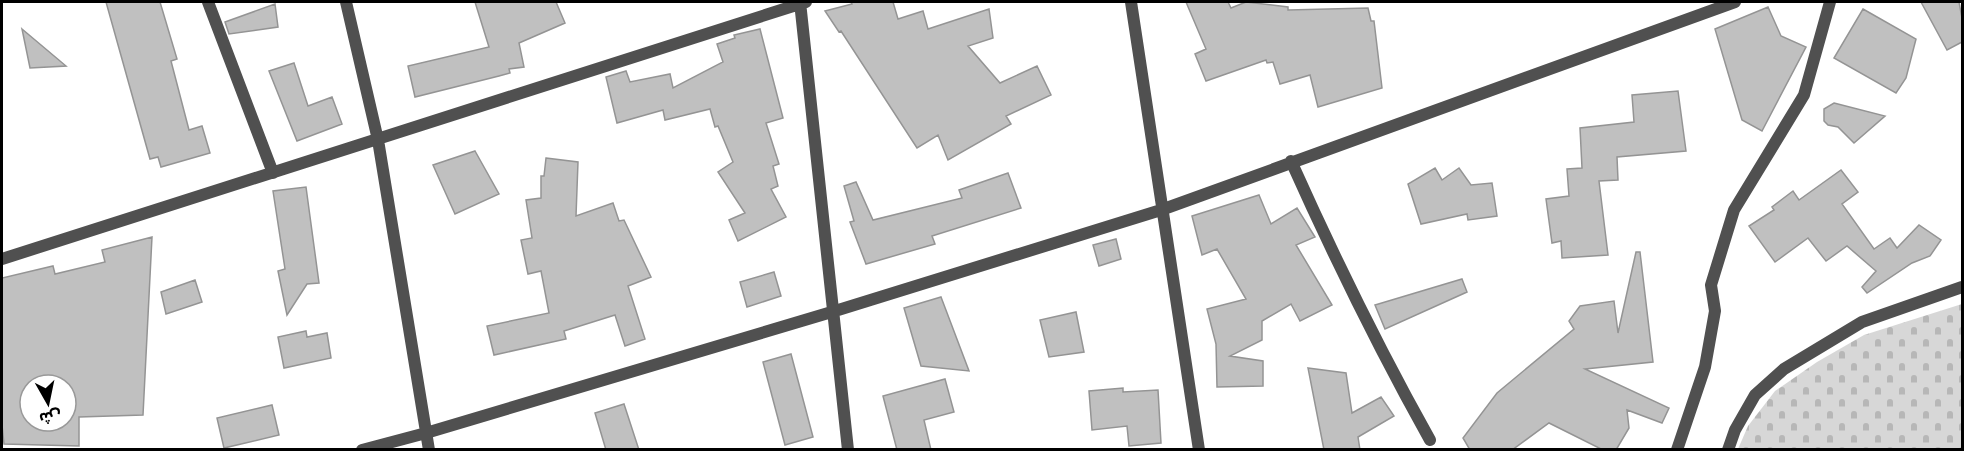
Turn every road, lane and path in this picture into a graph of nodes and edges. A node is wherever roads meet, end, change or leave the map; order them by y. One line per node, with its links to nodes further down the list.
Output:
1 (208, 2): 9 (street)
2 (346, 2): 7 (street)
3 (802, 2): 7 (street); 13 (street)
4 (1131, 2): 10 (street)
5 (1735, 2): 8 (street)
6 (1830, 2): 20 (street)
7 (378, 140): 9 (street); 14 (street)
8 (1291, 161): 10 (street); 15 (street)
9 (273, 173): 11 (street)
10 (1161, 210): 13 (street); 19 (street)
11 (2, 260)
12 (1962, 287): 21 (street)
13 (835, 311): 14 (street); 18 (street)
14 (426, 433): 16 (street); 17 (street)
15 (1430, 440)
16 (362, 450)
17 (429, 450)
18 (848, 450)
19 (1199, 450)
20 (1677, 450)
21 (1728, 450)

